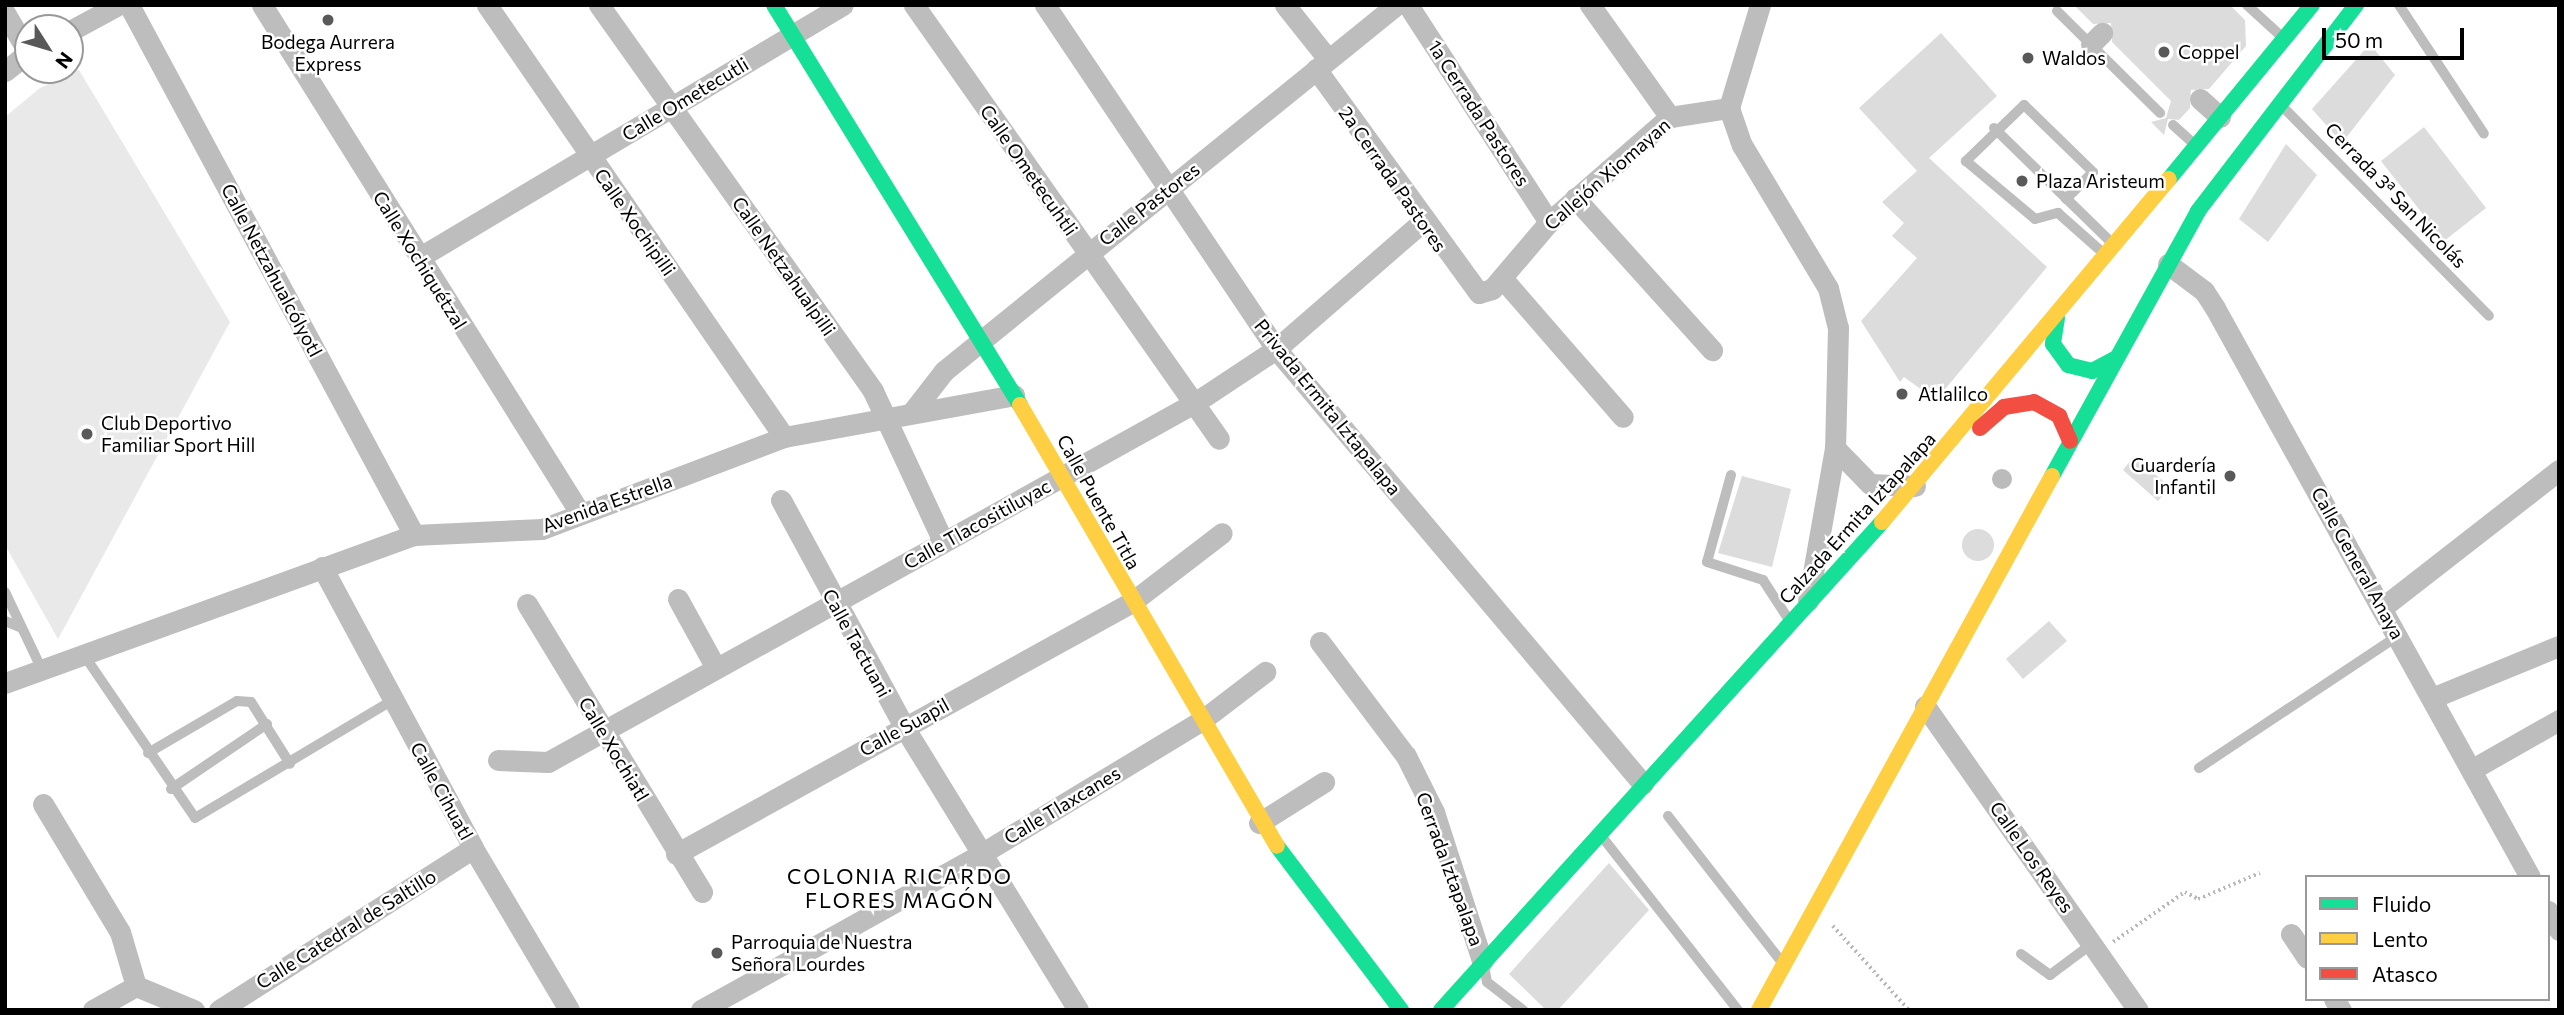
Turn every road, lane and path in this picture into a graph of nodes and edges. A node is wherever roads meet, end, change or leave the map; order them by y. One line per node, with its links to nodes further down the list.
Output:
1 (118, 5): 21 (street)
2 (129, 5): 71 (street, Calle Netzahualcólyotl)
3 (262, 5): 45 (street, Calle Xochiquétzal)
4 (487, 5): 37 (street, Calle Xochipilli)
5 (599, 5): 28 (street, Calle Netzahualpilli)
6 (774, 5): 23 (main road, Calle Puente Titla)
7 (843, 5): 23 (street, Calle Ometecutli)
8 (914, 5): 44 (street, Calle Ometecuhtli)
9 (1045, 5): 38 (street, Privada Ermita Iztapalapa)
10 (1285, 5): 25 (street, 2a Cerrada Pastores)
11 (1395, 5): 25 (street, Calle Pastores)
12 (1408, 5): 42 (street, 1a Cerrada Pastores)
13 (1590, 5): 31 (street)
14 (1760, 5): 29 (street)
15 (2246, 5): 24 (lane)
16 (2312, 5): 24 (main road, Calzada Ermita Iztapalapa)
17 (2356, 5): 27 (main road)
18 (2399, 5): 35 (lane)
19 (2057, 11): 30 (lane)
20 (5, 13): 22 (street)
21 (84, 23)
22 (14, 29)
23 (792, 35): 28 (street, Calle Ometecutli); 50 (main road, Calle Puente Titla)
24 (2285, 39): 32 (main road, Calzada Ermita Iztapalapa)
25 (1322, 64): 38 (street, Calle Pastores); 41 (street, 2a Cerrada Pastores)
26 (2200, 99): 32 (street)
27 (2277, 101): 46 (main road); 48 (lane, Cerrada 3ª San Nicolás)
28 (672, 106): 37 (street, Calle Ometecutli); 57 (street, Calle Netzahualpilli)
29 (1728, 108): 31 (street, Callejón Xiomayan); 63 (street)
30 (2160, 113)
31 (1670, 117): 39 (street, Callejón Xiomayan)
32 (2220, 117): 36 (main road, Calzada Ermita Iztapalapa)
33 (2174, 125): 36 (lane)
34 (1994, 128): 40 (lane); 40 (lane); 43 (lane)
35 (2484, 134)
36 (2196, 146): 43 (main road, Calzada Ermita Iztapalapa)
37 (589, 156): 45 (street, Calle Ometecutli); 59 (street, Calle Xochipilli)
38 (1169, 189): 44 (street, Calle Pastores); 51 (street, Privada Ermita Iztapalapa)
39 (1576, 198): 42 (street, Callejón Xiomayan); 52 (street)
40 (2066, 199): 43 (lane)
41 (1422, 222): 47 (street, 2a Cerrada Pastores); 51 (street, Calle Tlacositiluyac)
42 (1549, 222): 47 (street, Callejón Xiomayan)
43 (2111, 251): 49 (main road, Calzada Ermita Iztapalapa)
44 (1087, 253): 50 (street, Calle Pastores); 55 (street, Calle Ometecuhtli)
45 (420, 257): 69 (street, Calle Xochiquétzal)
46 (2168, 264): 53 (main road); 80 (street, Calle General Anaya)
47 (1503, 278): 58 (street)
48 (2489, 316)
49 (2057, 318): 53 (main road); 62 (main road, Calzada Ermita Iztapalapa)
50 (982, 341): 54 (main road, Calle Puente Titla); 56 (street, Calle Pastores)
51 (1276, 349): 55 (street, Calle Tlacositiluyac); 106 (street, Privada Ermita Iztapalapa)
52 (1712, 351)
53 (2115, 359): 61 (main road)
54 (1014, 395): 56 (street, Avenida Estrella); 66 (main road, Calle Puente Titla)
55 (1196, 402): 60 (street, Calle Ometecuhtli); 66 (street, Calle Tlacositiluyac)
56 (913, 411): 57 (street, Avenida Estrella)
57 (884, 416): 59 (street, Avenida Estrella); 72 (street, Calle Netzahualpilli)
58 (1623, 417)
59 (784, 437): 69 (street, Avenida Estrella)
60 (1219, 439)
61 (2070, 441): 62 (main road); 94 (main road)
62 (1950, 447): 67 (main road, Calzada Ermita Iztapalapa)
63 (1835, 448): 67 (street); 77 (street)
64 (2559, 470): 80 (street)
65 (1731, 475): 82 (lane)
66 (1062, 478): 72 (street, Calle Tlacositiluyac); 76 (main road, Calle Puente Titla)
67 (1915, 486): 77 (main road, Calzada Ermita Iztapalapa)
68 (781, 500): 79 (street, Calle Tactuani)
69 (580, 513): 71 (street, Avenida Estrella)
70 (1222, 533): 76 (street, Calle Suapil)
71 (414, 535): 73 (street, Avenida Estrella)
72 (943, 541): 79 (street, Calle Tlacositiluyac)
73 (322, 567): 87 (street, Avenida Estrella); 93 (street, Calle Cihuatl)
74 (5, 592): 83 (lane)
75 (678, 599): 88 (street)
76 (1132, 602): 96 (main road, Calle Puente Titla); 98 (street, Calle Suapil)
77 (1808, 602): 82 (main road, Calzada Ermita Iztapalapa)
78 (527, 604): 99 (street, Calle Xochiatl)
79 (834, 604): 88 (street, Calle Tlacositiluyac); 98 (street, Calle Tactuani)
80 (2384, 607): 84 (street, Calle General Anaya)
81 (5, 621): 83 (lane)
82 (1790, 622): 106 (main road, Calzada Ermita Iztapalapa)
83 (22, 628): 89 (lane)
84 (2398, 636): 92 (street, Calle General Anaya); 103 (lane)
85 (1320, 642): 125 (street, Cerrada Iztapalapa)
86 (2559, 646): 92 (street)
87 (84, 655): 89 (street, Avenida Estrella); 100 (lane)
88 (716, 667): 99 (street, Calle Tlacositiluyac)
89 (42, 670): 91 (street, Avenida Estrella)
90 (1265, 671): 96 (street, Calle Tlaxcanes)
91 (5, 683)
92 (2432, 698): 104 (street, Calle General Anaya)
93 (391, 701): 102 (lane); 112 (street, Calle Cihuatl)
94 (1925, 706): 118 (main road); 122 (street, Calle Los Reyes)
95 (2559, 720): 104 (street)
96 (1201, 722): 110 (main road, Calle Puente Titla); 114 (street, Calle Tlaxcanes)
97 (267, 724): 100 (lane); 102 (lane); 107 (lane)
98 (904, 727): 113 (street, Calle Suapil); 114 (street, Calle Tactuani)
99 (603, 732): 101 (street, Calle Tlacositiluyac); 113 (street, Calle Xochiatl)
100 (148, 753): 107 (lane)
101 (498, 760)
102 (290, 764): 107 (lane)
103 (2199, 768)
104 (2471, 770): 116 (street, Calle General Anaya)
105 (1324, 782): 110 (street)
106 (1643, 784): 111 (main road, Calzada Ermita Iztapalapa)
107 (171, 789)
108 (43, 804): 127 (street)
109 (1668, 816): 126 (lane)
110 (1259, 823): 135 (main road, Calle Puente Titla)
111 (1600, 833): 125 (main road, Calzada Ermita Iztapalapa); 138 (lane)
112 (473, 848): 131 (street, Calle Catedral de Saltillo); 132 (street, Calle Cihuatl)
113 (676, 854): 117 (street, Calle Xochiatl)
114 (981, 854): 133 (street, Calle Tlaxcanes); 134 (street, Calle Tactuani)
115 (2260, 873): 122 (path)
116 (2528, 875)
117 (702, 892)
118 (1816, 907): 126 (main road); 139 (path)
119 (2550, 914): 120 (street)
120 (2559, 930)
121 (2291, 934): 124 (street)
122 (2096, 947): 123 (lane); 140 (street, Calle Los Reyes)
123 (2021, 954)
124 (2305, 955)
125 (1482, 961): 136 (main road, Calzada Ermita Iztapalapa); 137 (lane)
126 (1784, 965): 128 (main road)
127 (136, 986): 129 (street); 130 (street)
128 (1760, 1009)
129 (93, 1010)
130 (194, 1010)
131 (219, 1010)
132 (569, 1010)
133 (701, 1010)
134 (1078, 1010)
135 (1401, 1010)
136 (1441, 1010)
137 (1523, 1010)
138 (1738, 1010)
139 (1909, 1010)
140 (2138, 1010)

